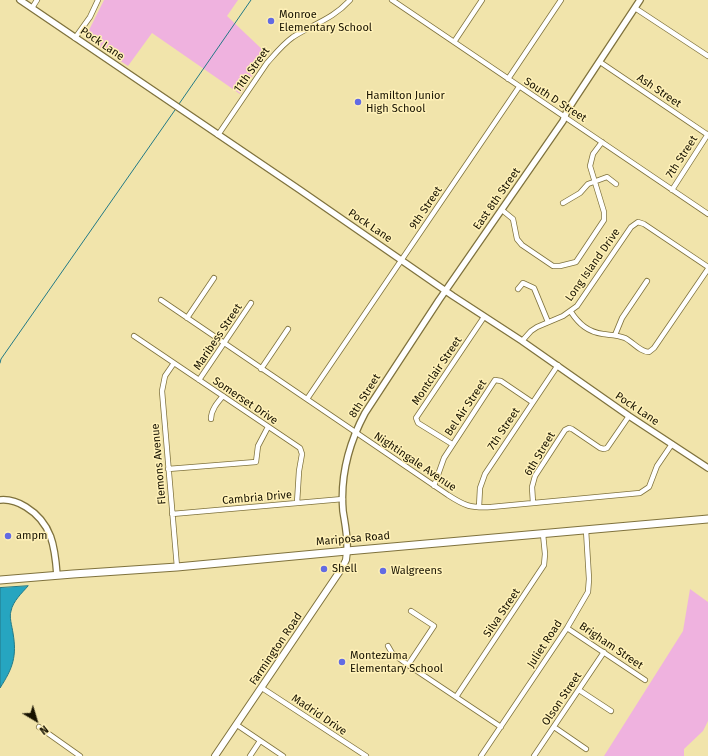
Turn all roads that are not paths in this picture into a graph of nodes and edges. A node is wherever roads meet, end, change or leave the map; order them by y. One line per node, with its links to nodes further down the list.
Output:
1 (20, 0): 9 (street, Pock Lane)
2 (37, 0): 9 (street)
3 (98, 0): 11 (street)
4 (350, 0): 19 (street, 11th Street)
5 (392, 0): 12 (street, South D Street)
6 (482, 0): 12 (street)
7 (561, 0): 15 (street)
8 (640, 0): 10 (street, East 8th Street)
9 (32, 8): 11 (street, Pock Lane)
10 (635, 8): 13 (street); 14 (street, East 8th Street)
11 (75, 38): 19 (street, Pock Lane)
12 (454, 42): 15 (street, South D Street)
13 (708, 56)
14 (600, 62): 17 (street, East 8th Street); 18 (street, Ash Street)
15 (508, 79): 16 (street, South D Street)
16 (519, 87): 17 (street, South D Street); 27 (street, 9th Street)
17 (564, 117): 20 (street, South D Street); 25 (street, East 8th Street)
18 (708, 134): 23 (street, 7th Street)
19 (218, 135): 27 (street, Pock Lane)
20 (602, 142): 21 (street); 23 (street, South D Street)
21 (594, 182): 22 (street); 24 (street); 25 (street)
22 (616, 184)
23 (672, 190): 26 (street, South D Street)
24 (563, 203)
25 (502, 210): 32 (street, East 8th Street)
26 (708, 214)
27 (401, 260): 32 (street, Pock Lane); 49 (street, 9th Street)
28 (708, 268): 35 (street, Long Island Drive); 40 (street)
29 (214, 278): 37 (street)
30 (647, 280): 40 (street)
31 (518, 289): 38 (street)
32 (446, 291): 36 (street, Pock Lane); 54 (street, 8th Street)
33 (161, 300): 37 (street, Nightingale Avenue)
34 (251, 303): 43 (street, Maribess Street)
35 (571, 312): 38 (street, Long Island Drive); 40 (street)
36 (484, 317): 42 (street, Pock Lane); 55 (street, Montclair Street)
37 (187, 318): 43 (street, Nightingale Avenue)
38 (548, 322): 42 (street, Long Island Drive)
39 (288, 329): 46 (street)
40 (615, 335)
41 (134, 336): 44 (street, Somerset Drive)
42 (522, 341): 45 (street, Pock Lane)
43 (224, 343): 46 (street, Nightingale Avenue); 47 (street, Maribess Street)
44 (174, 363): 47 (street, Somerset Drive); 58 (street, Flemons Avenue)
45 (558, 365): 50 (street, 7th Street); 51 (street, Pock Lane)
46 (261, 368): 49 (street, Nightingale Avenue)
47 (199, 380): 48 (street, Somerset Drive)
48 (223, 396): 52 (street); 53 (street, Somerset Drive)
49 (307, 399): 54 (street, Nightingale Avenue)
50 (532, 402): 55 (street, Bel Air Street); 64 (street, 7th Street)
51 (629, 416): 56 (street, Pock Lane); 63 (street, 6th Street)
52 (211, 419)
53 (268, 427): 58 (street); 62 (street, Somerset Drive)
54 (356, 433): 59 (street, Nightingale Avenue); 60 (street, 8th Street)
55 (452, 444): 59 (street, Bel Air Street)
56 (672, 444): 57 (street, Pock Lane); 63 (street, Nightingale Avenue)
57 (708, 468)
58 (168, 470): 65 (street, Flemons Avenue)
59 (434, 486): 64 (street, Nightingale Avenue)
60 (343, 499): 62 (street, Cambria Drive); 69 (street, 8th Street)
61 (0, 500): 71 (street)
62 (297, 503): 65 (street, Cambria Drive)
63 (533, 503): 64 (street, Nightingale Avenue)
64 (479, 508)
65 (172, 514): 70 (street, Flemons Avenue)
66 (708, 519): 67 (main road, Mariposa Road)
67 (586, 530): 68 (main road, Mariposa Road); 74 (street, Juliet Road)
68 (543, 534): 69 (main road, Mariposa Road); 81 (street, Silva Street)
69 (347, 551): 70 (main road, Mariposa Road); 79 (main road, Farmington Road)
70 (177, 567): 71 (main road, Mariposa Road)
71 (57, 575): 72 (main road, Mariposa Road)
72 (0, 580)
73 (411, 611): 77 (street)
74 (567, 628): 76 (street, Brigham Street); 85 (street, Juliet Road)
75 (388, 646): 77 (street)
76 (604, 652): 78 (street, Brigham Street); 80 (street, Olson Street)
77 (408, 665): 81 (street)
78 (645, 680)
79 (262, 688): 83 (main road, Farmington Road); 93 (street, Madrid Drive)
80 (579, 690): 82 (street); 86 (street, Olson Street)
81 (456, 697): 85 (street)
82 (611, 711)
83 (237, 725): 87 (street); 90 (main road, Farmington Road)
84 (38, 727): 89 (street)
85 (501, 727): 94 (street, Juliet Road)
86 (554, 727): 88 (street); 95 (street, Olson Street)
87 (260, 741): 91 (street); 92 (street)
88 (586, 749)
89 (80, 756)
90 (216, 756)
91 (250, 756)
92 (283, 756)
93 (366, 756)
94 (482, 756)
95 (534, 756)

